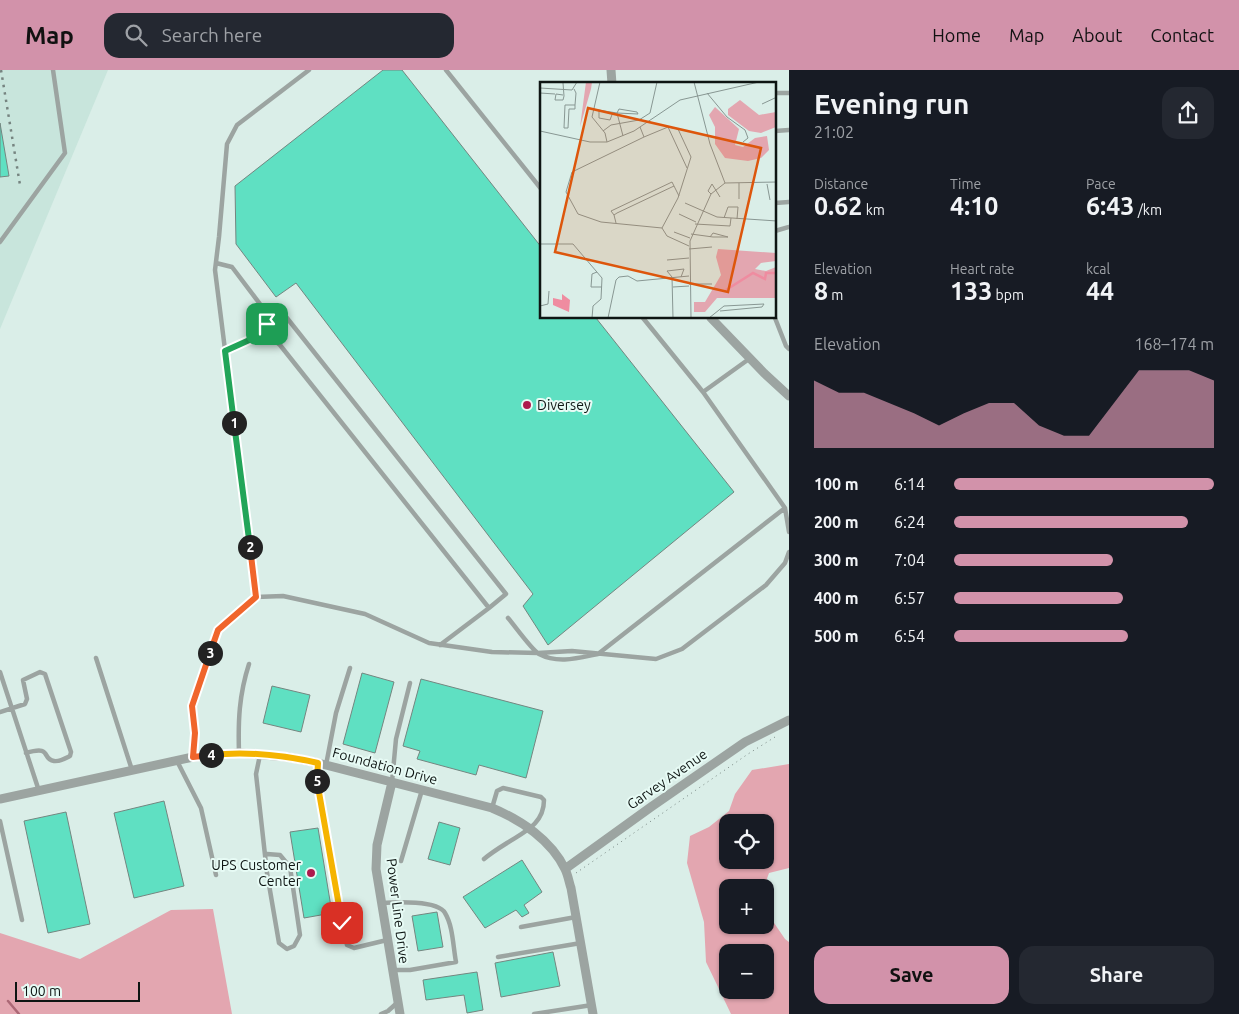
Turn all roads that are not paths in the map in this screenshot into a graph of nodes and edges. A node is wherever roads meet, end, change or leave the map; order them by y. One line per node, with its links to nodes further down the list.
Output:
1 (53, 70): 13 (lane)
2 (309, 70): 14 (lane)
3 (446, 70): 8 (lane)
4 (776, 93): 5 (lane)
5 (789, 93)
6 (789, 130): 7 (lane)
7 (776, 131)
8 (540, 188)
9 (789, 202): 10 (lane)
10 (776, 203)
11 (789, 227): 12 (lane)
12 (776, 231)
13 (0, 242)
14 (216, 263): 15 (lane); 21 (lane)
15 (260, 304)
16 (644, 319): 23 (lane)
17 (712, 319): 22 (street)
18 (775, 319): 20 (lane)
19 (265, 333): 21 (lane); 29 (lane); 29 (lane)
20 (789, 349)
21 (225, 351): 28 (lane)
22 (750, 359): 23 (lane); 24 (street)
23 (703, 392): 25 (lane)
24 (789, 396)
25 (785, 508): 26 (lane); 33 (lane)
26 (789, 532)
27 (789, 552): 33 (lane)
28 (256, 597): 31 (lane); 45 (lane)
29 (489, 608): 31 (lane)
30 (508, 618): 32 (lane)
31 (440, 645): 32 (lane)
32 (538, 653): 33 (lane); 33 (lane)
33 (598, 654)
34 (96, 658): 48 (lane)
35 (249, 664): 43 (lane)
36 (350, 668): 47 (lane)
37 (0, 672): 39 (lane)
38 (410, 683): 49 (lane)
39 (12, 708): 40 (lane); 42 (lane); 42 (lane)
40 (0, 712)
41 (789, 720): 59 (street, Garvey Avenue)
42 (26, 753): 51 (lane)
43 (239, 753): 44 (street, Foundation Drive); 45 (street, Foundation Drive)
44 (260, 754): 47 (street, Foundation Drive); 56 (lane)
45 (193, 757): 46 (street, Foundation Drive)
46 (177, 761): 48 (street, Foundation Drive); 60 (lane)
47 (322, 764): 49 (street, Foundation Drive); 65 (lane)
48 (132, 770): 51 (street, Foundation Drive)
49 (392, 782): 50 (street, Foundation Drive); 61 (street, Power Line Drive)
50 (422, 790): 53 (street, Foundation Drive); 58 (lane)
51 (39, 791): 52 (street, Foundation Drive)
52 (0, 800)
53 (492, 808): 55 (street, Foundation Drive); 55 (lane)
54 (0, 821): 63 (lane)
55 (531, 829): 57 (lane); 59 (street, Foundation Drive)
56 (267, 854): 56 (lane)
57 (484, 859)
58 (401, 860)
59 (567, 874): 62 (street, Foundation Drive)
60 (216, 875)
61 (381, 903): 65 (street, Power Line Drive); 68 (lane)
62 (576, 917): 64 (lane); 66 (street, Foundation Drive)
63 (22, 920)
64 (521, 927)
65 (387, 940): 68 (street, Power Line Drive)
66 (581, 943): 67 (lane); 70 (street, Foundation Drive)
67 (498, 957)
68 (392, 970): 69 (street, Power Line Drive)
69 (398, 1002): 71 (lane); 72 (street, Power Line Drive)
70 (593, 1009): 73 (lane)
71 (381, 1014)
72 (400, 1014)
73 (534, 1014)

